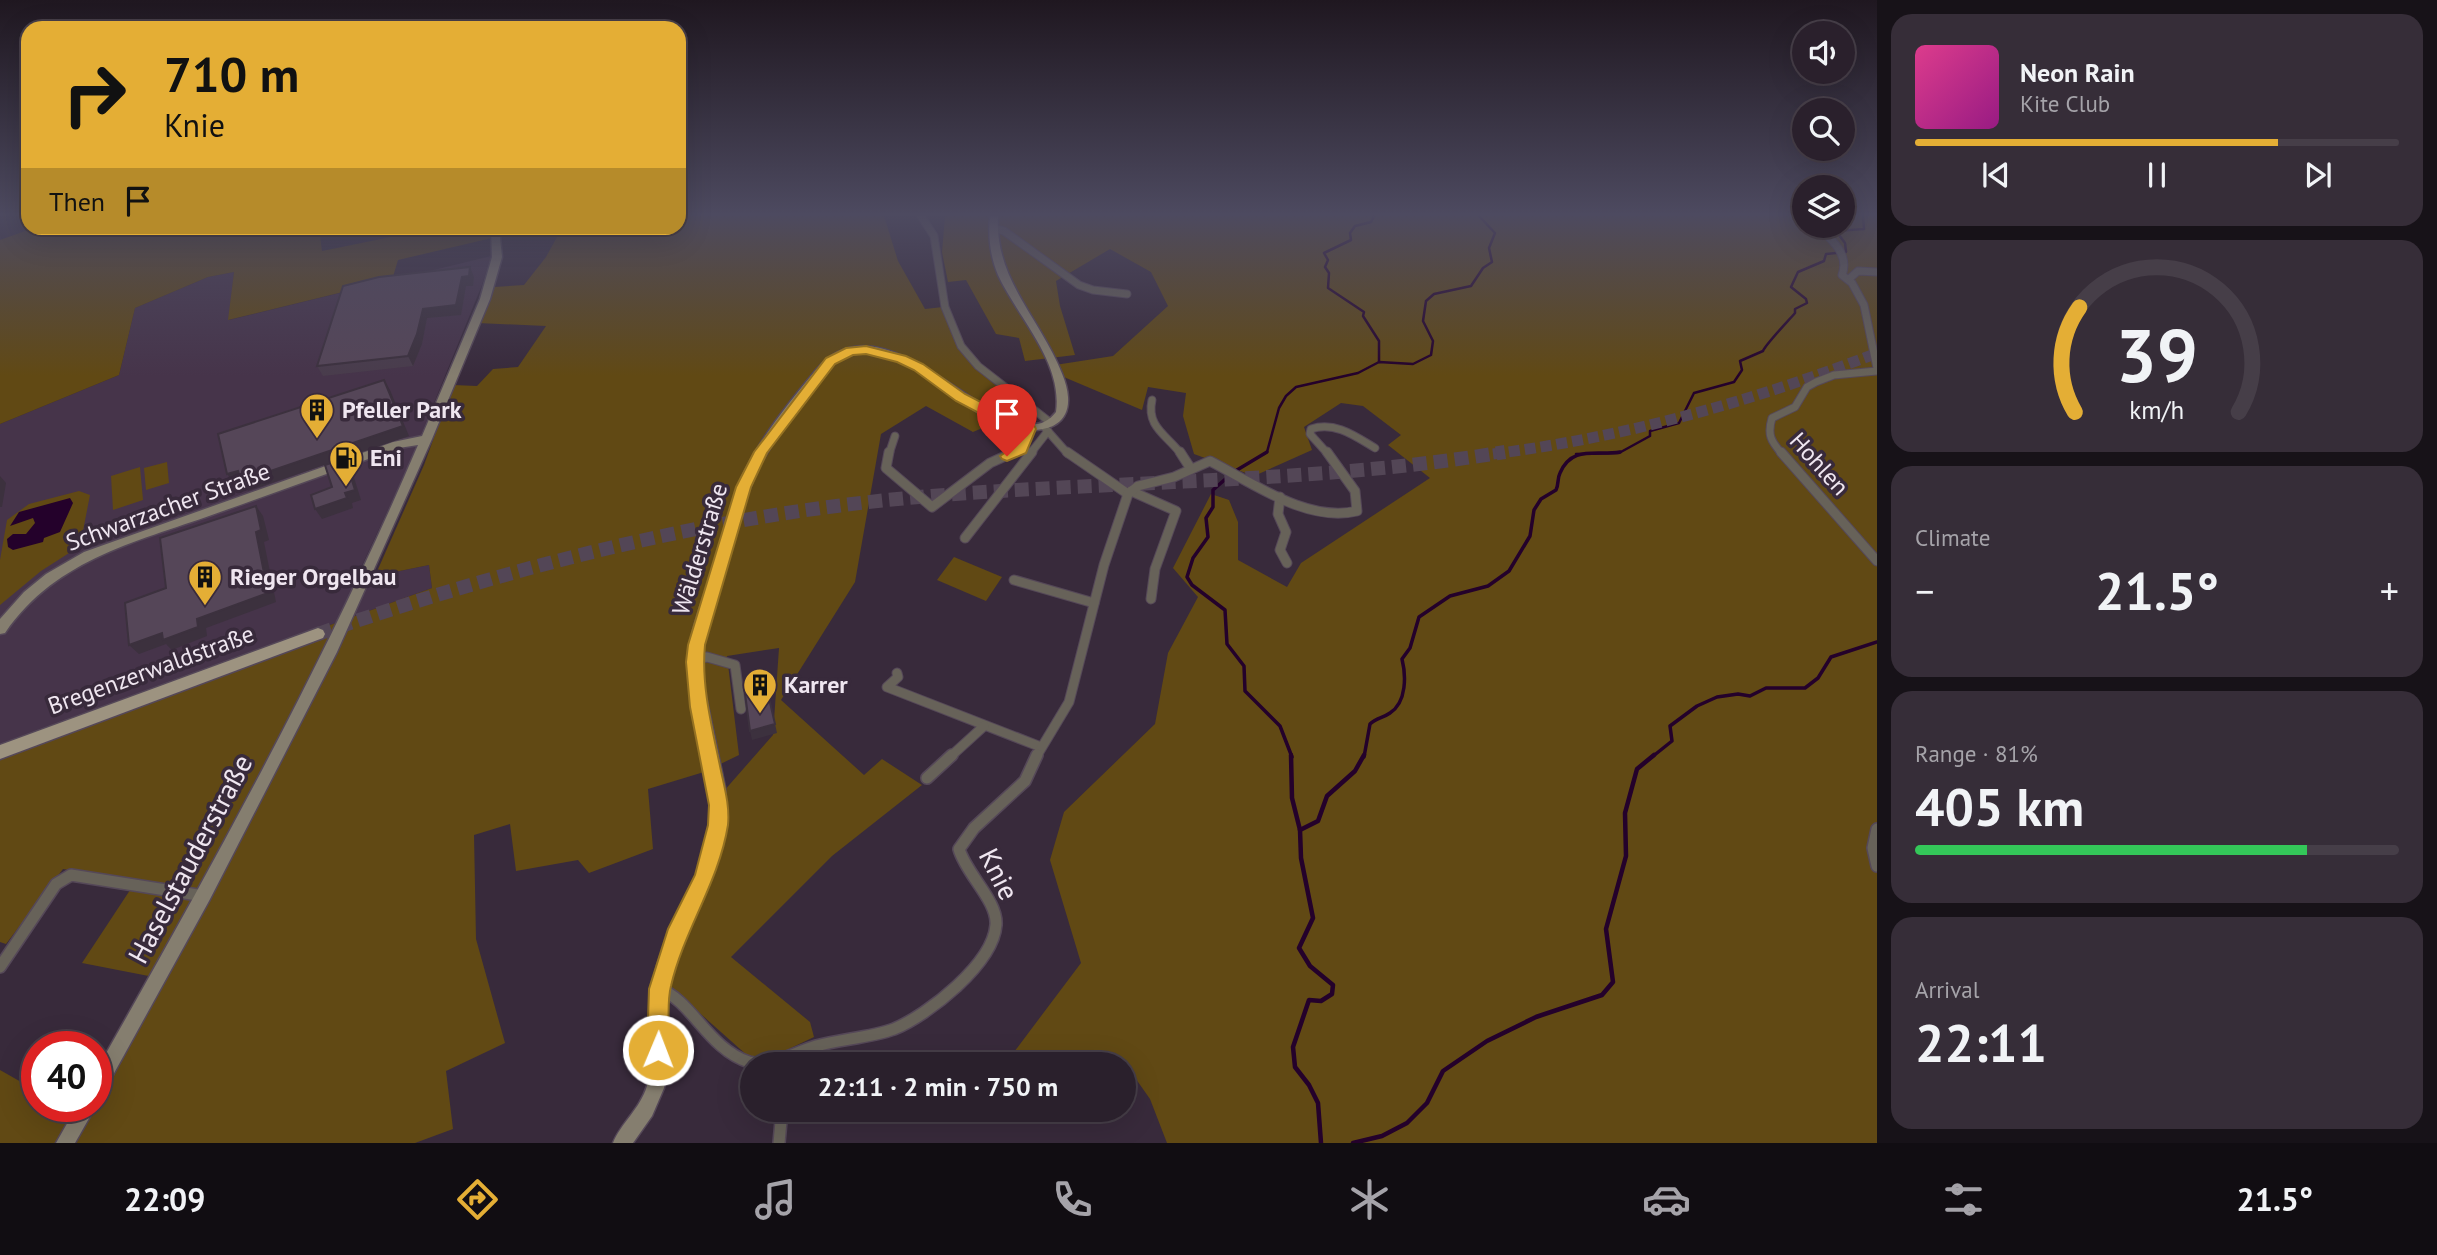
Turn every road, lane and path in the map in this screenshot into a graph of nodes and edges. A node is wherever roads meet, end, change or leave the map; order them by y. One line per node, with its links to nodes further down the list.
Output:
1 (494, 269): 14 (main road, Haselstauderstraße)
2 (938, 269): 11 (street)
3 (1001, 269): 11 (main road)
4 (1056, 269): 8 (street)
5 (1845, 269): 7 (street)
6 (1877, 272): 7 (street)
7 (1849, 279): 9 (street)
8 (1126, 294)
9 (1877, 369): 22 (street, Hohlen)
10 (1152, 400): 18 (street)
11 (1048, 427): 12 (main road); 19 (street); 21 (street)
12 (1029, 429): 13 (street); 29 (main road, Wälderstraße)
13 (895, 436)
14 (427, 439): 16 (main road, Haselstauderstraße); 17 (main road, Schwarzacher Straße)
15 (1375, 448): 20 (street)
16 (421, 452): 17 (main road, Schwarzacher Straße); 38 (main road, Haselstauderstraße)
17 (371, 457): 27 (main road, Schwarzacher Straße)
18 (1191, 469): 19 (street); 20 (street)
19 (1129, 492): 25 (street); 26 (street, Knie)
20 (1280, 497): 23 (street)
21 (965, 538)
22 (1877, 561)
23 (1287, 563)
24 (1014, 580): 26 (street)
25 (1151, 599)
26 (1094, 603): 34 (street, Knie)
27 (0, 629)
28 (318, 634): 33 (main road, Bregenzerwaldstraße)
29 (695, 659): 31 (street); 40 (main road, Wälderstraße)
30 (897, 673): 32 (street)
31 (741, 709)
32 (984, 726): 34 (street); 35 (street)
33 (5, 747)
34 (1041, 747): 41 (street, Knie)
35 (927, 778)
36 (1877, 829): 37 (street)
37 (1877, 866)
38 (204, 896): 39 (street); 43 (main road, Haselstauderstraße)
39 (0, 967)
40 (659, 989): 42 (street, Knie); 47 (main road, Wälderstraße)
41 (798, 1052)
42 (740, 1058)
43 (112, 1060)
44 (77, 1122): 46 (main road)
45 (781, 1122): 48 (street)
46 (65, 1143)
47 (622, 1143)
48 (779, 1143)

